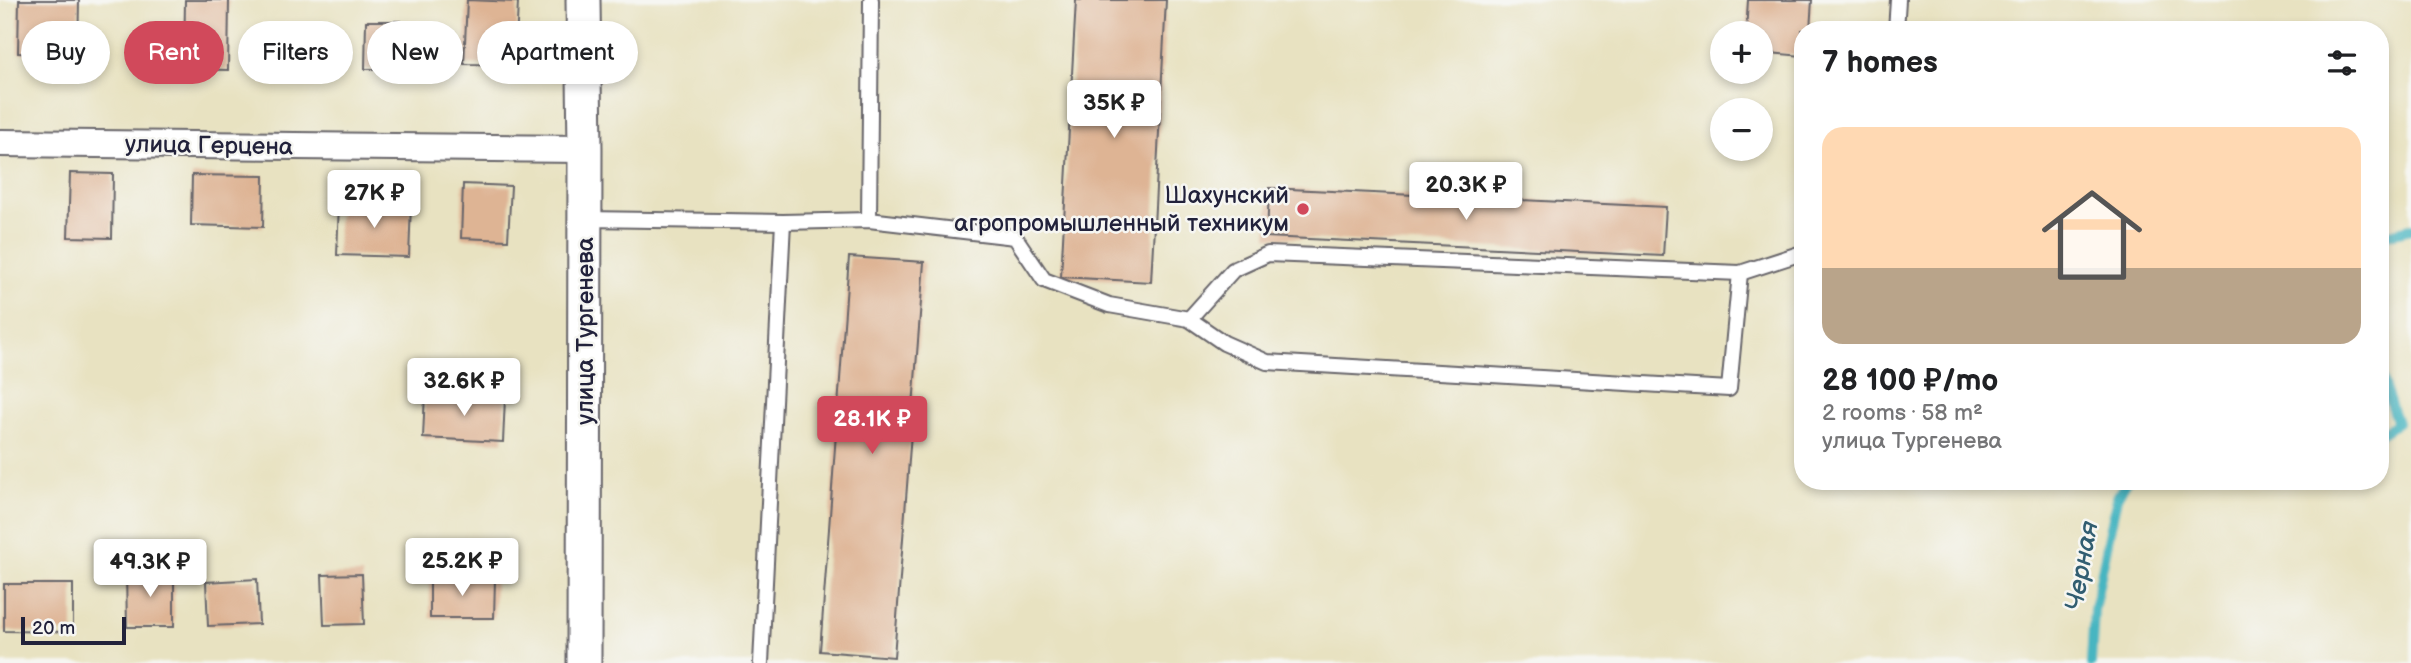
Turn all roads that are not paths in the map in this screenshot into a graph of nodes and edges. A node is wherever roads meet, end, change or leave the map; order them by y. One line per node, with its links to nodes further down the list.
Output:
1 (583, 0): 6 (street, улица Тургенева)
2 (871, 0): 8 (lane)
3 (1898, 0): 4 (lane)
4 (1897, 21)
5 (0, 143): 6 (street, улица Герцена)
6 (585, 149): 7 (street, улица Тургенева)
7 (585, 219): 9 (lane); 13 (street, улица Тургенева)
8 (869, 220): 9 (lane); 12 (lane)
9 (783, 222): 14 (lane)
10 (1794, 256): 11 (lane)
11 (1740, 273): 12 (lane); 12 (lane)
12 (1189, 319)
13 (584, 663)
14 (761, 663)

